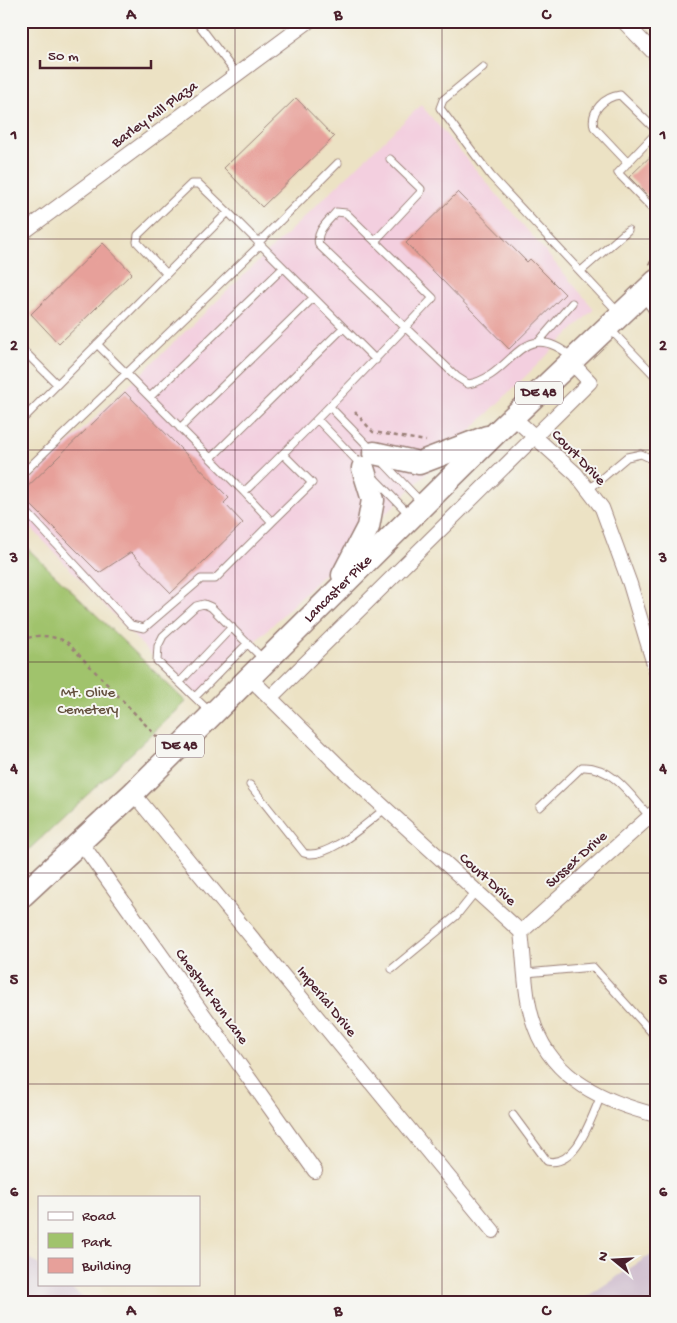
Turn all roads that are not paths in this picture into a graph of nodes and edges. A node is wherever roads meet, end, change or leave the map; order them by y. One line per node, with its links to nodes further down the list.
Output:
1 (196, 21): 6 (lane)
2 (309, 21): 6 (street, Barley Mill Plaza)
3 (623, 21): 4 (street)
4 (656, 55)
5 (483, 67): 18 (lane)
6 (237, 74): 14 (street, Barley Mill Plaza)
7 (656, 132): 10 (lane); 10 (lane)
8 (390, 159): 15 (lane)
9 (338, 163): 16 (lane)
10 (628, 163): 12 (lane)
11 (228, 212): 16 (lane); 19 (lane); 19 (lane)
12 (656, 212)
13 (628, 230): 18 (lane)
14 (21, 234)
15 (375, 241): 26 (lane); 26 (lane)
16 (259, 244): 17 (lane); 32 (lane)
17 (283, 268): 21 (lane); 35 (lane)
18 (580, 271): 24 (lane)
19 (166, 273): 28 (lane)
20 (647, 282): 23 (lane); 24 (main road, Lancaster Pike / DE 48)
21 (313, 298): 25 (lane); 40 (lane)
22 (572, 302): 27 (lane)
23 (656, 315)
24 (615, 321): 31 (main road, Lancaster Pike / DE 48); 33 (lane)
25 (343, 328): 30 (lane); 44 (lane)
26 (405, 328): 27 (lane); 30 (lane)
27 (540, 340): 31 (lane)
28 (97, 344): 32 (lane); 34 (lane)
29 (21, 348): 34 (lane)
30 (376, 360): 36 (lane)
31 (573, 361): 37 (main road, Lancaster Pike / DE 48); 42 (street)
32 (127, 374): 35 (lane); 47 (lane)
33 (656, 377)
34 (57, 384): 38 (lane)
35 (150, 397): 40 (lane)
36 (331, 408): 39 (lane); 45 (lane)
37 (513, 417): 41 (main road, Lancaster Pike / DE 48); 42 (street, Court Drive)
38 (21, 420)
39 (318, 420): 43 (lane); 45 (lane)
40 (180, 428): 44 (lane)
41 (495, 434): 45 (main road); 51 (main road, Lancaster Pike / DE 48)
42 (535, 437): 48 (street, Court Drive); 61 (street)
43 (283, 454): 49 (lane); 52 (lane)
44 (211, 458): 49 (lane)
45 (369, 460): 51 (lane); 51 (lane); 53 (main road)
46 (656, 464): 48 (lane)
47 (21, 475)
48 (588, 490): 57 (street, Court Drive)
49 (244, 492): 52 (lane)
50 (21, 506): 52 (lane)
51 (417, 510): 53 (main road, Lancaster Pike / DE 48)
52 (272, 522)
53 (335, 591): 56 (main road, Lancaster Pike / DE 48)
54 (232, 627): 55 (lane); 59 (lane); 59 (lane)
55 (248, 644): 56 (lane); 60 (lane)
56 (265, 661): 58 (main road, Lancaster Pike / DE 48)
57 (656, 671)
58 (249, 677): 61 (street, Court Drive); 62 (main road, Lancaster Pike / DE 48)
59 (180, 682): 60 (lane)
60 (194, 697): 62 (lane)
61 (270, 698): 66 (street, Court Drive)
62 (212, 714): 64 (main road, Lancaster Pike / DE 48)
63 (250, 785): 66 (lane)
64 (133, 793): 68 (main road, Lancaster Pike / DE 48); 79 (street, Imperial Drive)
65 (540, 807): 67 (lane)
66 (385, 809): 69 (street, Court Drive)
67 (653, 814): 71 (street, Sussex Drive)
68 (80, 842): 70 (main road, Lancaster Pike / DE 48); 78 (street, Chestnut Run Lane)
69 (476, 892): 71 (street, Court Drive); 72 (lane)
70 (21, 897)
71 (521, 932): 73 (street)
72 (392, 969)
73 (526, 973): 74 (lane); 75 (street)
74 (653, 1034)
75 (600, 1096): 76 (street); 77 (lane)
76 (656, 1115)
77 (514, 1116)
78 (315, 1171)
79 (493, 1231)

